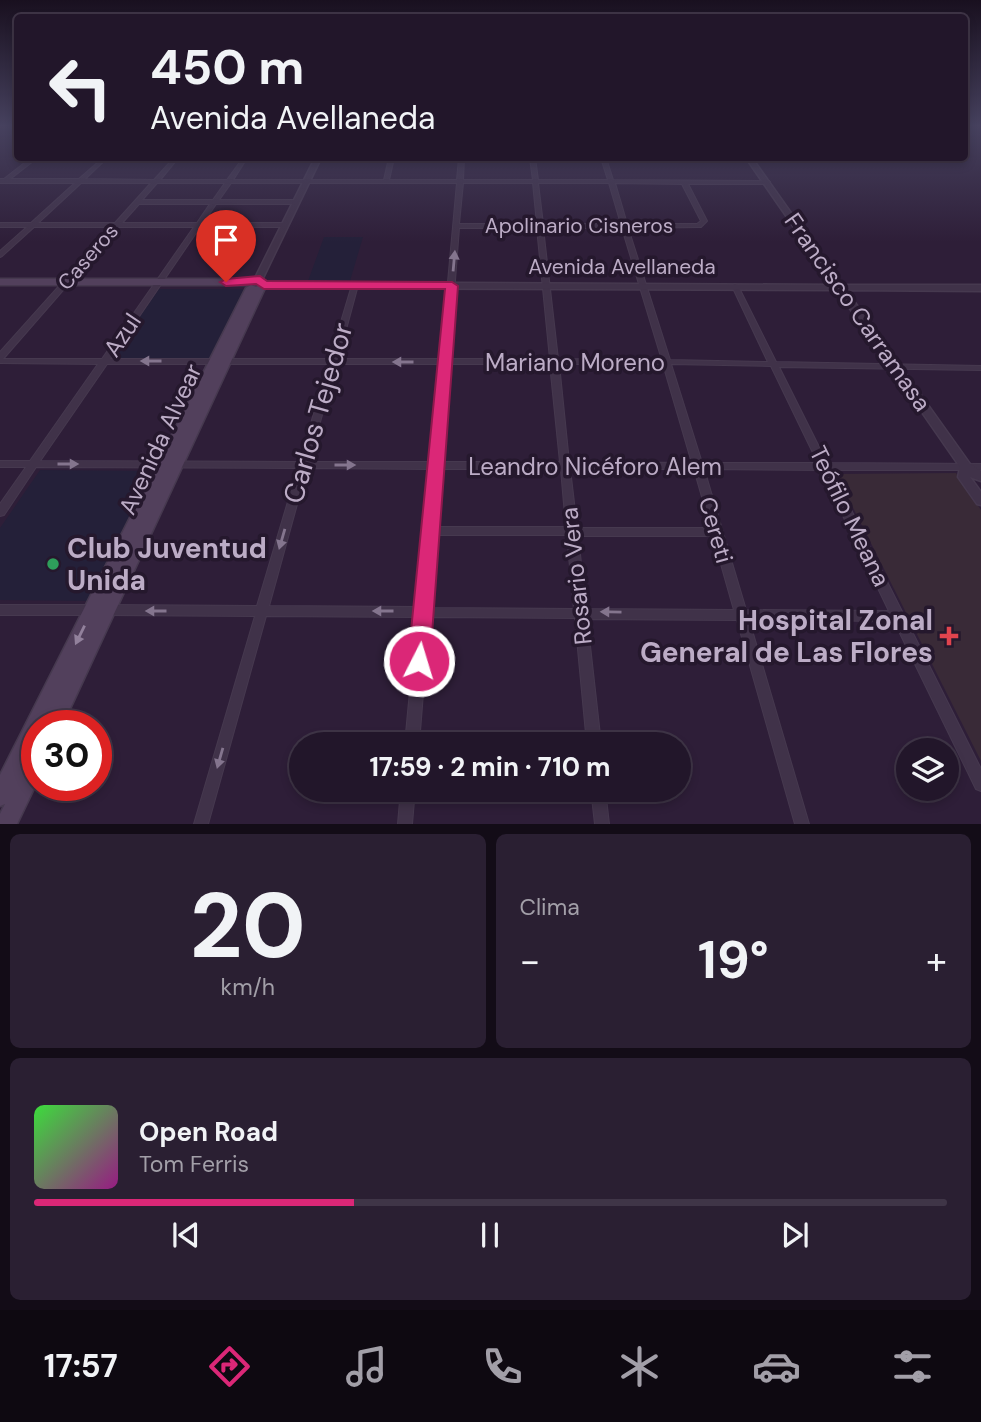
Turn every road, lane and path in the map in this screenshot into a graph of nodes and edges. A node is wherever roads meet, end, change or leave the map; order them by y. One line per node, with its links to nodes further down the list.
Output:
1 (24, 165): 19 (street)
2 (97, 165): 11 (street)
3 (169, 165): 12 (street, Caseros)
4 (239, 165): 13 (street, Azul)
5 (314, 165): 14 (street, Avenida Alvear)
6 (390, 165): 15 (street)
7 (461, 165): 16 (street)
8 (534, 165): 17 (street, Rosario Vera)
9 (606, 165): 18 (street, Cereti)
10 (755, 165): 21 (street, Francisco Carramasa)
11 (79, 181): 12 (street); 19 (street); 26 (street)
12 (155, 181): 13 (street); 22 (street, Caseros)
13 (228, 181): 14 (street); 23 (street, Azul)
14 (306, 181): 15 (street); 24 (street, Avenida Alvear)
15 (386, 181): 16 (street)
16 (460, 181): 17 (street); 30 (street)
17 (535, 181): 18 (street); 31 (street, Rosario Vera)
18 (611, 181): 20 (street); 32 (street, Cereti)
19 (2, 182)
20 (684, 182): 21 (street); 32 (street, Apolinario Cisneros)
21 (767, 182): 43 (street, Francisco Carramasa)
22 (136, 202): 23 (street); 27 (street, Caseros)
23 (213, 202): 24 (street); 28 (street, Azul)
24 (296, 202): 29 (street, Avenida Alvear)
25 (0, 225): 26 (street)
26 (32, 225): 27 (street); 33 (street)
27 (116, 225): 28 (street); 35 (street, Caseros)
28 (197, 225): 29 (street); 36 (street, Azul)
29 (284, 225): 37 (street, Avenida Alvear)
30 (457, 226): 31 (street, Apolinario Cisneros); 39 (street, one-way to 30)
31 (540, 226): 32 (street, Apolinario Cisneros); 40 (street, Rosario Vera)
32 (625, 226): 41 (street, Cereti)
33 (0, 255)
34 (0, 284): 35 (main road, Avenida Avellaneda)
35 (64, 284): 36 (main road, Avenida Avellaneda); 45 (street, Caseros)
36 (156, 284): 37 (main road, Avenida Avellaneda); 46 (street, Azul)
37 (255, 285): 38 (street, Avenida Avellaneda); 47 (main road, Avenida Alvear)
38 (355, 285): 39 (street, Avenida Avellaneda); 48 (street, Carlos Tejedor)
39 (452, 286): 40 (street, Avenida Avellaneda); 49 (street)
40 (546, 286): 41 (street, Avenida Avellaneda); 50 (street, Rosario Vera)
41 (644, 286): 42 (street, Avenida Avellaneda); 51 (street, Cereti)
42 (735, 286): 43 (street, Avenida Avellaneda); 52 (street, Teófilo Meana)
43 (840, 288): 44 (street, Avenida Avellaneda); 53 (street, Francisco Carramasa)
44 (981, 288)
45 (0, 359): 46 (street, Mariano Moreno)
46 (103, 361): 47 (street, Mariano Moreno, one-way to 46); 56 (street, Azul)
47 (221, 361): 48 (street, Mariano Moreno); 57 (main road, Avenida Alvear)
48 (333, 362): 49 (street, Mariano Moreno, one-way to 48); 58 (street, Carlos Tejedor)
49 (445, 362): 50 (street, Mariano Moreno); 59 (street)
50 (554, 362): 51 (street, Mariano Moreno); 60 (street, Rosario Vera)
51 (667, 362): 52 (street, Mariano Moreno); 61 (street, Cereti)
52 (775, 365): 53 (street, Mariano Moreno); 62 (street, Teófilo Meana)
53 (898, 367): 54 (street, Mariano Moreno); 63 (street, Francisco Carramasa)
54 (981, 368)
55 (0, 464): 56 (street, Leandro Nicéforo Alem)
56 (33, 464): 57 (street, Leandro Nicéforo Alem, one-way to 57); 67 (street, Azul)
57 (171, 464): 58 (street, Leandro Nicéforo Alem); 72 (main road, Avenida Alvear)
58 (303, 465): 59 (street, Leandro Nicéforo Alem, one-way to 59); 73 (street, Carlos Tejedor, one-way to 73)
59 (436, 465): 60 (street, Leandro Nicéforo Alem); 68 (street)
60 (565, 466): 61 (street, Leandro Nicéforo Alem); 69 (street, Rosario Vera)
61 (698, 466): 62 (street, Leandro Nicéforo Alem); 70 (street, Cereti)
62 (825, 467): 63 (street, Leandro Nicéforo Alem); 77 (street, Teófilo Meana)
63 (966, 467): 64 (street, Leandro Nicéforo Alem); 65 (street, Francisco Carramasa); 66 (street, Francisco Carramasa)
64 (981, 467)
65 (981, 477)
66 (981, 501)
67 (0, 512)
68 (430, 531): 69 (street); 74 (street)
69 (572, 531): 70 (street); 75 (street, Rosario Vera)
70 (717, 532): 76 (street, Cereti)
71 (0, 610): 72 (street)
72 (100, 610): 73 (street, one-way to 72); 78 (main road, Avenida Alvear); 83 (main road, Avenida Alvear, one-way to 83)
73 (262, 611): 74 (street, one-way to 73); 87 (street, Carlos Tejedor, one-way to 87)
74 (423, 611): 75 (street); 79 (street)
75 (580, 612): 76 (street, one-way to 75); 80 (street, Rosario Vera)
76 (740, 614): 77 (street); 90 (street, Cereti)
77 (899, 616): 81 (street, Teófilo Meana)
78 (59, 710)
79 (413, 732)
80 (593, 732)
81 (981, 784)
82 (21, 793): 86 (main road)
83 (0, 796)
84 (407, 802): 88 (street)
85 (599, 802): 89 (street)
86 (6, 824)
87 (201, 824)
88 (405, 824)
89 (602, 824)
90 (802, 824)

